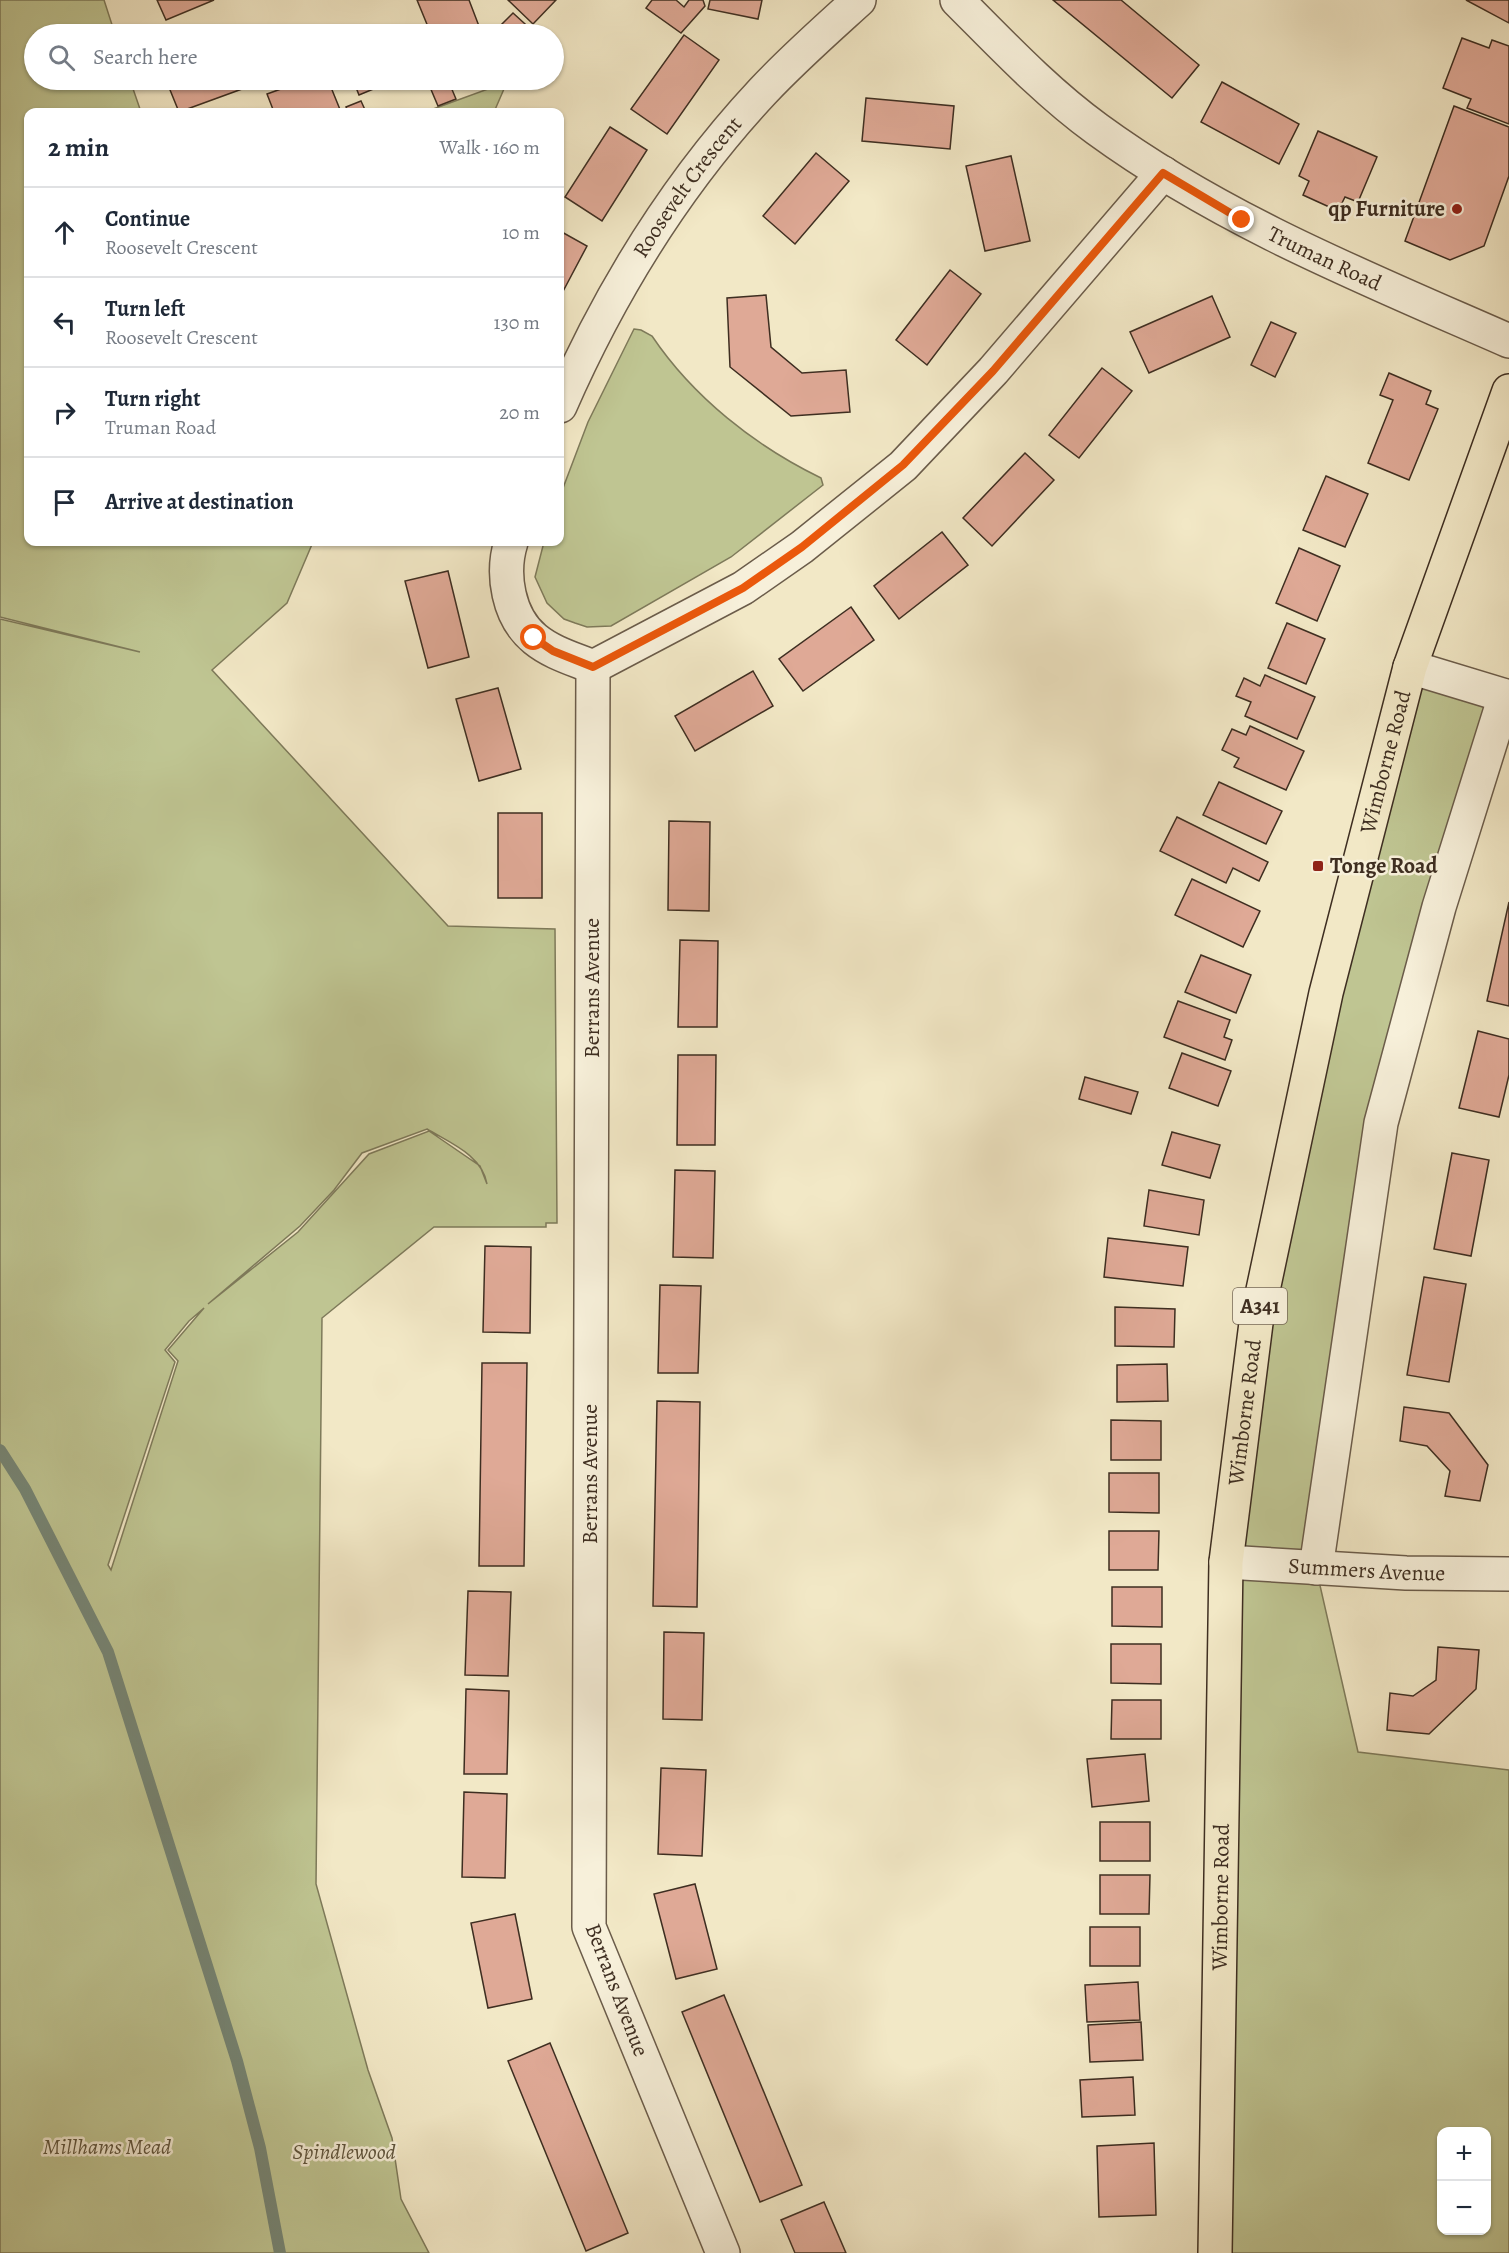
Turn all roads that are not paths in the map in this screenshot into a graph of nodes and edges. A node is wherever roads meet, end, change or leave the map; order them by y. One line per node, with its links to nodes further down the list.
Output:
1 (859, 0): 6 (street, Roosevelt Crescent)
2 (957, 0): 3 (street, Truman Road)
3 (1163, 173): 4 (street, Truman Road); 9 (street)
4 (1509, 341)
5 (1509, 391): 8 (main road, Wimborne Road / A341)
6 (564, 398)
7 (510, 546): 9 (street)
8 (1410, 666): 10 (street); 11 (main road, Wimborne Road / A341)
9 (593, 667): 14 (street, Berrans Avenue)
10 (1507, 696): 12 (street)
11 (1226, 1562): 12 (street, Summers Avenue); 15 (main road, Wimborne Road / A341)
12 (1316, 1568): 13 (street, Summers Avenue)
13 (1509, 1574)
14 (723, 2253)
15 (1215, 2253)

